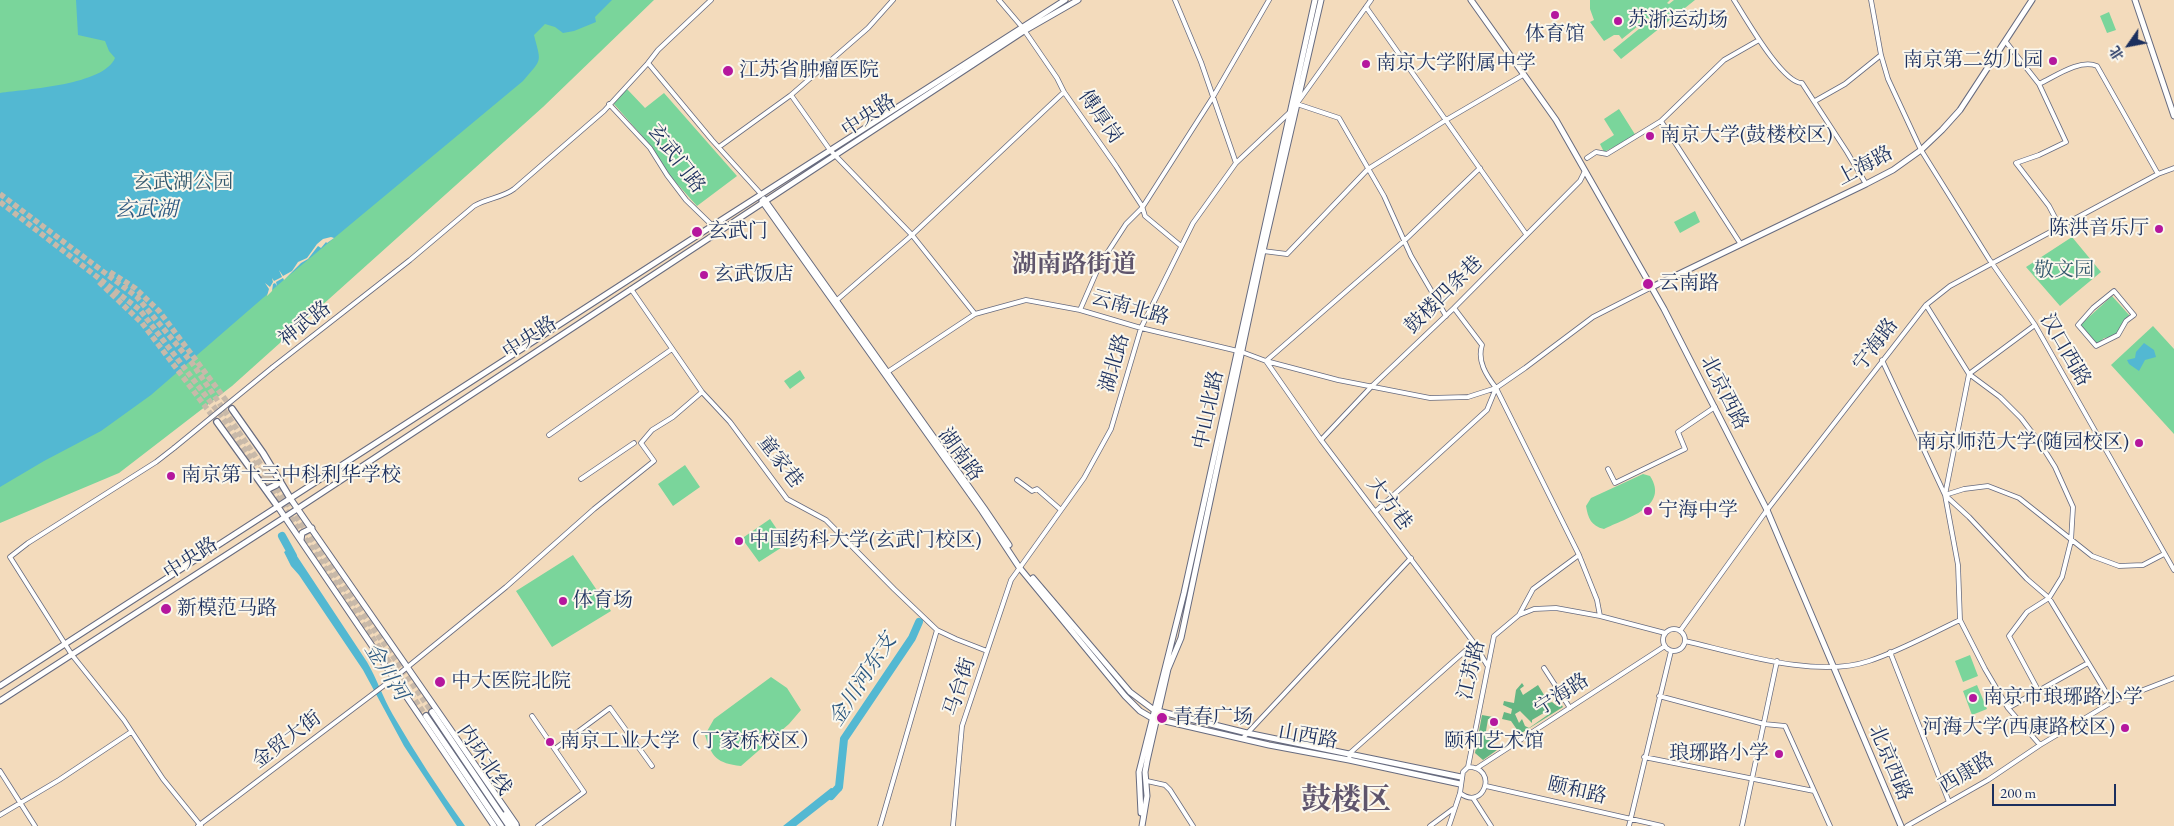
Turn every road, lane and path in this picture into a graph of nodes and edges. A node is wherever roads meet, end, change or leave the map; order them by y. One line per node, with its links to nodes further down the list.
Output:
1 (711, 0): 22 (street, 神武路)
2 (893, 0): 26 (street)
3 (999, 0): 18 (street, 傅厚岗)
4 (1065, 0): 18 (main road, 中央路)
5 (1074, 0): 18 (main road)
6 (1078, 0): 18 (main road, 中央路)
7 (1175, 0): 27 (street)
8 (1269, 0): 27 (street)
9 (1315, 0): 31 (main road, 中山北路)
10 (1321, 0): 30 (main road)
11 (1371, 0): 17 (street, 湖北路)
12 (1471, 0): 23 (main road, 北京西路)
13 (1734, 0): 19 (street)
14 (1871, 0): 21 (street, 汉口西路)
15 (2032, 0): 20 (main road, 上海路)
16 (2135, 0): 32 (main road)
17 (1366, 7): 30 (street, 湖北路); 33 (street)
18 (1023, 29): 25 (street, 傅厚岗); 36 (main road, 中央路); 38 (main road, 中央路)
19 (1759, 40): 28 (street); 34 (street)
20 (2006, 42): 24 (street); 37 (main road, 上海路)
21 (1881, 55): 28 (street); 37 (street, 汉口西路)
22 (648, 63): 29 (street, 神武路); 35 (street)
23 (1523, 76): 33 (street); 44 (main road, 北京西路)
24 (2039, 84): 45 (street); 51 (street)
25 (1064, 92): 49 (street, 傅厚岗); 54 (street)
26 (791, 95): 35 (street); 36 (street)
27 (1213, 97): 40 (street); 49 (street)
28 (1815, 101): 46 (street)
29 (609, 104): 50 (street, 玄武门路); 116 (street, 神武路, bridge)
30 (1297, 104): 31 (street, 湖北路); 43 (street); 58 (main road)
31 (1289, 114): 40 (street, 湖北路); 72 (main road, 中山北路)
32 (2174, 116)
33 (1446, 120): 41 (street); 43 (street)
34 (1661, 121): 39 (street); 56 (street)
35 (719, 147): 47 (street)
36 (830, 150): 38 (street); 47 (main road, 中央路)
37 (1921, 150): 46 (main road, 上海路); 59 (street, 汉口西路)
38 (835, 156): 48 (main road, 中央路); 54 (street)
39 (1587, 158)
40 (1236, 163): 57 (street, 湖北路)
41 (1480, 168): 53 (street); 55 (street)
42 (2174, 168): 45 (street, 宁海路)
43 (1368, 169): 55 (street); 58 (street)
44 (1585, 171): 53 (street, 鼓楼四条巷); 60 (main road, 北京西路)
45 (2158, 174): 51 (street, 宁海路)
46 (1866, 184): 56 (main road, 上海路)
47 (760, 195): 48 (main road, 湖南路); 50 (main road, 中央路)
48 (765, 202): 52 (main road, 中央路); 63 (main road, 湖南路); 75 (main road, 湖南路)
49 (1142, 208): 57 (street, 傅厚岗); 66 (street)
50 (712, 226): 52 (street, 玄武门路); 92 (main road, 中央路)
51 (2060, 226): 59 (street, 宁海路)
52 (719, 232): 61 (main road, 中央路)
53 (1526, 234): 65 (street, 鼓楼四条巷)
54 (912, 235): 63 (street); 67 (street)
55 (1404, 241): 68 (street); 74 (street)
56 (1740, 243): 60 (main road, 上海路)
57 (1181, 246): 70 (street, 湖北路)
58 (1263, 251): 72 (main road)
59 (1993, 264): 64 (street, 宁海路); 69 (street, 汉口西路)
60 (1652, 287): 78 (street); 80 (main road, 北京西路)
61 (632, 289): 71 (street, 童家巷); 94 (main road, 中央路)
62 (2114, 290): 62 (street)
63 (837, 300): 75 (main road, 湖南路)
64 (1926, 305): 73 (street, 宁海路); 76 (street)
65 (1454, 308): 68 (street, 鼓楼四条巷); 78 (street)
66 (1080, 310): 67 (street, 云南北路); 70 (street, 云南北路)
67 (975, 314): 75 (street, 云南北路)
68 (1446, 316): 77 (street, 鼓楼四条巷)
69 (2035, 325): 76 (street); 103 (street, 汉口西路)
70 (1141, 328): 72 (street, 云南北路); 95 (street, 湖北路)
71 (672, 349): 79 (street, 童家巷); 83 (street)
72 (1239, 352): 74 (street); 137 (main road, 中山北路)
73 (1882, 360): 91 (street); 96 (street, 宁海路)
74 (1266, 361): 77 (street); 84 (street, 大方巷)
75 (885, 373): 105 (main road, 湖南路)
76 (1969, 374): 91 (street); 101 (street)
77 (1372, 387): 78 (street); 84 (street, 鼓楼四条巷)
78 (1496, 388): 97 (street); 102 (street)
79 (702, 392): 111 (street, 童家巷); 125 (street, 金贸大街)
80 (1715, 407): 86 (street); 96 (main road, 北京西路)
81 (232, 409): 88 (highway)
82 (217, 422): 90 (highway)
83 (549, 435)
84 (1321, 440): 97 (street, 大方巷)
85 (634, 443): 87 (street)
86 (1608, 469)
87 (581, 479)
88 (280, 480): 90 (highway); 92 (highway)
89 (1017, 480): 95 (street)
90 (266, 490): 93 (highway)
91 (1945, 495): 101 (street); 107 (street); 110 (street)
92 (290, 498): 93 (main road, 中央路); 94 (main road)
93 (278, 507): 98 (main road); 116 (main road, 中央路)
94 (297, 508): 98 (main road, 中央路); 99 (main road)
95 (1061, 510): 105 (street, 湖北路)
96 (1767, 510): 112 (street, 宁海路); 126 (main road, 北京西路)
97 (1376, 511): 104 (street, 大方巷)
98 (285, 517): 100 (main road); 121 (main road, 中央路)
99 (312, 528): 100 (main road); 125 (main road)
100 (301, 540): 128 (main road)
101 (2071, 541): 103 (street); 107 (street)
102 (1579, 554): 108 (street); 109 (street)
103 (2164, 554): 106 (street, 汉口西路)
104 (1410, 558): 115 (street, 大方巷); 143 (street)
105 (1020, 566): 118 (street, 马台街); 137 (main road, 湖南路); 140 (main road, 湖南路)
106 (2174, 570)
107 (2049, 598): 123 (street); 131 (street)
108 (1519, 616): 109 (street, 江苏路); 124 (street, 江苏路)
109 (1600, 616): 113 (street, 江苏路)
110 (1960, 620): 120 (street); 136 (street)
111 (938, 630): 118 (street, 童家巷); 175 (street)
112 (1680, 631): 113 (street); 114 (street)
113 (1665, 633): 117 (street)
114 (1685, 642): 119 (street); 122 (street)
115 (1474, 643): 124 (street, 大方巷); 147 (street)
116 (65, 644): 121 (street); 130 (main road, 中央路)
117 (1665, 646): 119 (street); 135 (street, 宁海路)
118 (987, 651): 176 (street, 马台街)
119 (1671, 651): 132 (street)
120 (1890, 652): 126 (street); 162 (street)
121 (72, 654): 133 (main road, 中央路); 142 (street)
122 (1777, 661): 126 (street); 141 (street)
123 (2088, 663): 131 (street); 134 (street)
124 (1487, 665): 151 (street, 江苏路)
125 (408, 667): 128 (street, 金贸大街); 173 (main road)
126 (1834, 667): 186 (main road, 北京西路)
127 (1544, 668): 135 (street)
128 (394, 678): 168 (street, 金贸大街); 170 (main road)
129 (2174, 678): 134 (street, 西康路)
130 (0, 686)
131 (2038, 690): 136 (street)
132 (1659, 696): 141 (street); 148 (street)
133 (0, 701)
134 (2112, 702): 145 (street, 西康路)
135 (1570, 708): 152 (street, 宁海路)
136 (2008, 708): 145 (street)
137 (1156, 711): 140 (main road, 中山北路); 143 (main road, 山西路)
138 (429, 714): 164 (highway, 内环北线)
139 (532, 716): 146 (street)
140 (1154, 718): 144 (main road, 山西路); 156 (main road, 中山北路); 177 (main road, 中山北路)
141 (1764, 724): 155 (street); 159 (street)
142 (131, 732): 163 (street); 168 (street)
143 (1246, 733): 144 (street); 147 (main road, 山西路)
144 (1242, 739): 149 (main road, 山西路)
145 (2040, 745): 162 (street, 西康路)
146 (556, 748): 150 (street); 174 (street)
147 (1350, 753): 149 (street); 154 (main road, 山西路)
148 (1644, 757): 155 (street); 167 (street)
149 (1349, 760): 157 (main road, 山西路)
150 (652, 766)
151 (1468, 767): 152 (street); 154 (street, 江苏路)
152 (1477, 768): 158 (street)
153 (0, 771): 163 (street)
154 (1461, 777): 157 (street, 江苏路)
155 (1753, 778): 159 (street); 184 (street)
156 (1147, 781): 177 (main road, 中山北路); 178 (street)
157 (1460, 784): 160 (street, 江苏路)
158 (1486, 786): 161 (street); 167 (street, 颐和路)
159 (1814, 791): 185 (street)
160 (1460, 793): 161 (street); 165 (street, 江苏路)
161 (1473, 798): 181 (street)
162 (1948, 802): 187 (street, 西康路)
163 (21, 803): 166 (street); 169 (street)
164 (491, 805): 171 (highway, 内环北线); 172 (highway, 内环北线); 173 (highway)
165 (1453, 810): 179 (street); 180 (street, 江苏路)
166 (0, 816)
167 (1631, 819): 182 (street); 183 (street, 颐和路)
168 (200, 825)
169 (35, 826)
170 (494, 826)
171 (500, 826)
172 (509, 826)
173 (517, 826)
174 (538, 826)
175 (880, 826)
176 (952, 826)
177 (1140, 826)
178 (1193, 826)
179 (1430, 826)
180 (1449, 826)
181 (1491, 826)
182 (1629, 826)
183 (1662, 826)
184 (1742, 826)
185 (1830, 826)
186 (1901, 826)
187 (1908, 826)

